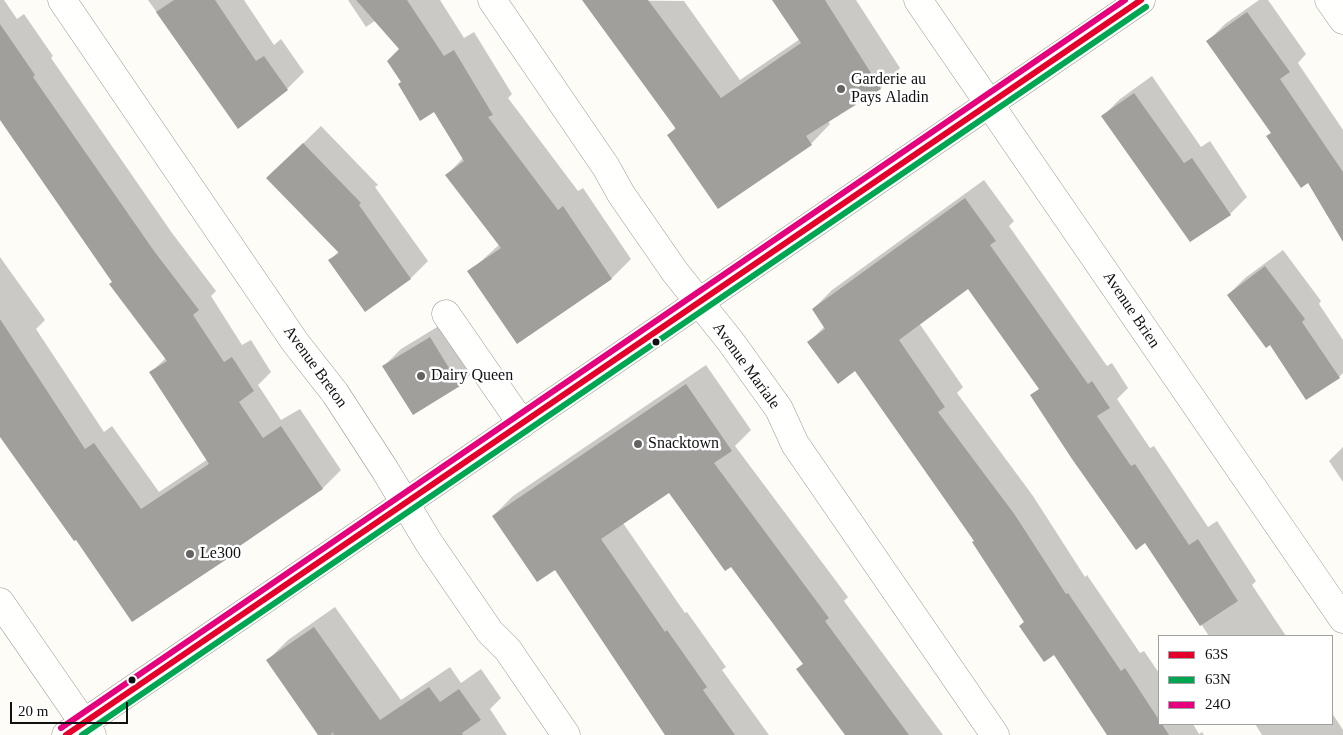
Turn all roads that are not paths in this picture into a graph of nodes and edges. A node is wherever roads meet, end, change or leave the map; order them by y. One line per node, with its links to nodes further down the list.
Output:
1 (62, 0): 11 (street, Avenue Breton)
2 (492, 0): 8 (street, Avenue Mariale)
3 (918, 0): 7 (street, Avenue Brien)
4 (1141, 0): 7 (street)
5 (1329, 0): 6 (street)
6 (1343, 20)
7 (990, 103): 8 (street); 13 (street, Avenue Brien)
8 (699, 302): 10 (street); 16 (street, Avenue Mariale)
9 (446, 314): 10 (street)
10 (522, 424): 11 (street)
11 (406, 503): 14 (street); 15 (street, Avenue Breton)
12 (0, 602): 14 (street)
13 (1343, 620)
14 (80, 731)
15 (566, 735)
16 (995, 735)

